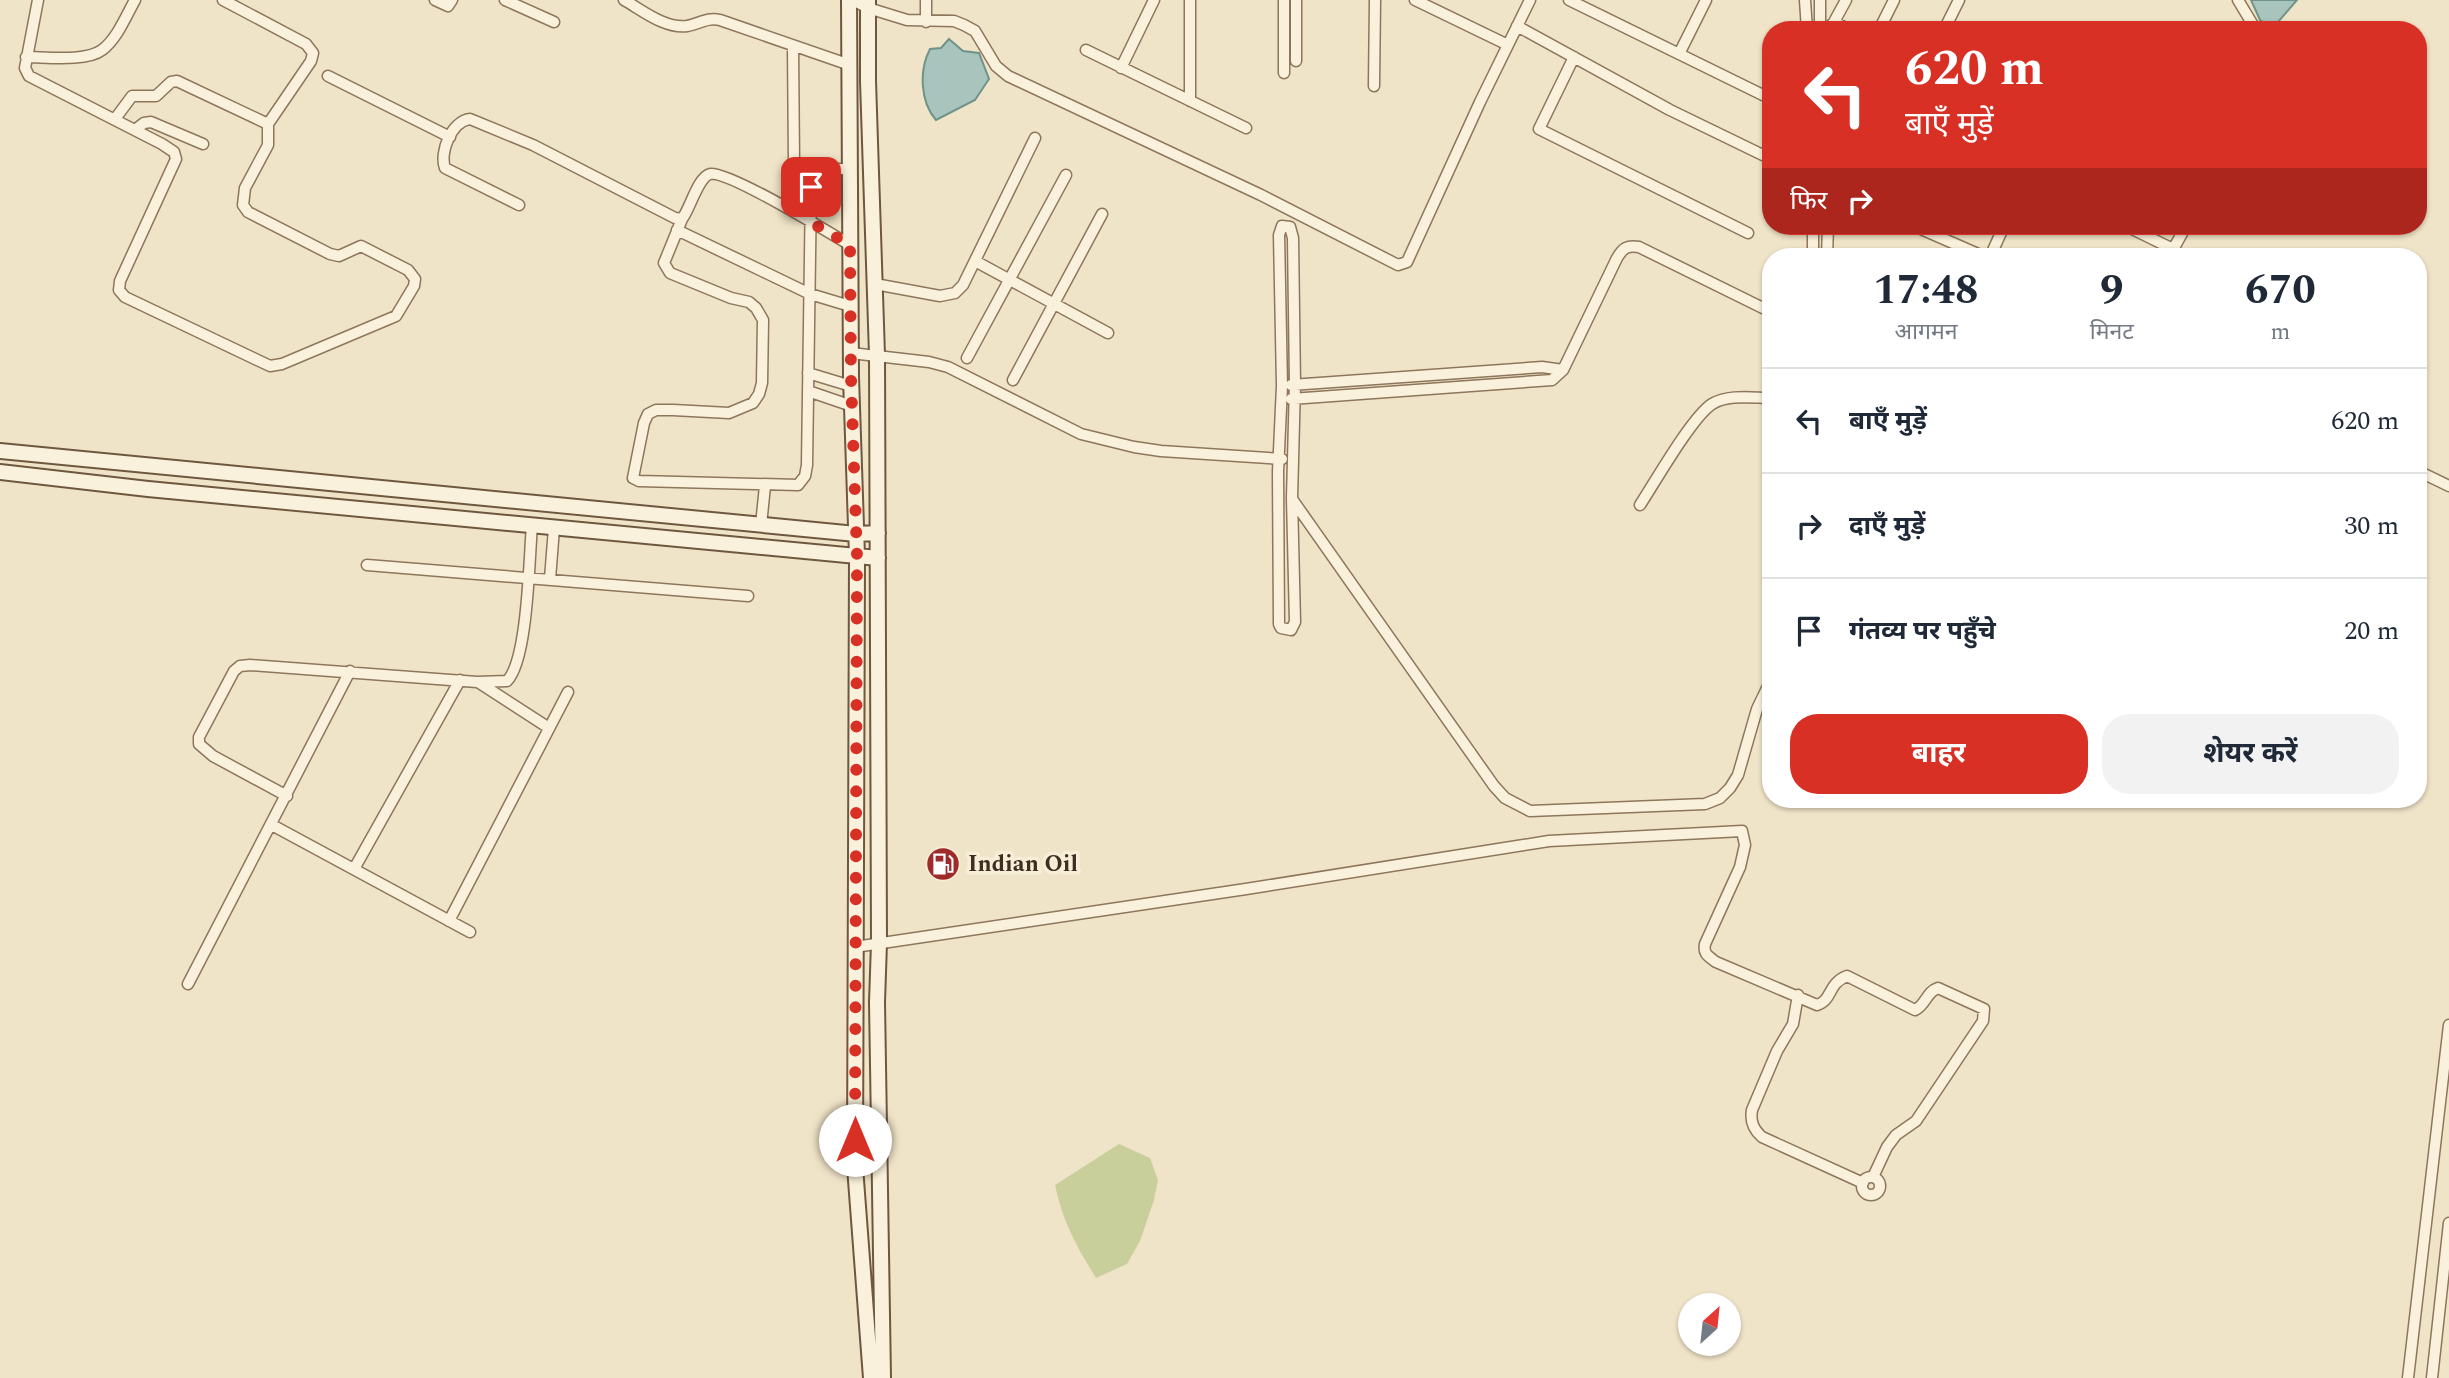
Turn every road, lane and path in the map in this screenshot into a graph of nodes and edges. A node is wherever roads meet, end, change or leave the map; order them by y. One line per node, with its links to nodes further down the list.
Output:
1 (38, 0): 39 (street)
2 (135, 0): 39 (street)
3 (223, 0): 50 (street)
4 (435, 0): 5 (street)
5 (452, 0)
6 (505, 0): 32 (street)
7 (624, 0): 36 (street)
8 (851, 0): 25 (street); 42 (street)
9 (926, 0): 33 (street)
10 (1154, 0): 43 (street)
11 (1190, 0): 48 (street)
12 (1284, 0): 44 (street)
13 (1296, 0): 41 (street)
14 (1375, 0): 46 (street)
15 (1415, 0): 35 (street)
16 (1530, 0): 34 (street)
17 (1569, 0): 38 (street)
18 (1706, 0): 38 (street)
19 (1805, 0): 26 (street)
20 (1820, 0): 27 (street)
21 (1846, 0): 28 (street)
22 (1894, 0): 29 (street)
23 (1959, 0): 30 (street)
24 (2238, 0): 31 (street)
25 (868, 4): 33 (street); 73 (street)
26 (1806, 21)
27 (1820, 21)
28 (1834, 21)
29 (1884, 21)
30 (1948, 21)
31 (2251, 21)
32 (554, 22)
33 (926, 22): 35 (street)
34 (1517, 26): 35 (street); 40 (street)
35 (1508, 45)
36 (793, 46): 42 (street); 57 (street)
37 (1086, 50): 43 (street)
38 (1679, 54): 47 (street)
39 (26, 57): 49 (street)
40 (1574, 57): 56 (street); 65 (street)
41 (1296, 61)
42 (850, 65): 57 (street)
43 (1121, 68): 48 (street)
44 (1284, 73)
45 (328, 76): 53 (street)
46 (1374, 86)
47 (1762, 95)
48 (1190, 101): 51 (street)
49 (115, 119): 50 (street); 52 (street)
50 (268, 124): 52 (street)
51 (1246, 128)
52 (135, 130): 55 (street)
53 (450, 137): 60 (street); 62 (street)
54 (1035, 138): 71 (street)
55 (203, 144)
56 (1762, 155)
57 (850, 169): 68 (street)
58 (1066, 175): 72 (street)
59 (811, 187): 63 (street)
60 (519, 205)
61 (1102, 214): 75 (street)
62 (682, 219): 63 (street); 64 (street)
63 (812, 223): 68 (street); 74 (street)
64 (677, 230): 74 (street); 98 (street)
65 (1748, 233)
66 (1935, 235): 69 (street)
67 (2141, 235): 70 (street)
68 (850, 245): 76 (street)
69 (1967, 248)
70 (2163, 248)
71 (975, 261): 72 (street); 73 (street)
72 (1009, 279): 75 (street); 81 (street)
73 (875, 284): 80 (street)
74 (810, 294): 76 (street); 83 (street)
75 (1053, 304): 78 (street); 84 (street)
76 (850, 306): 79 (street)
77 (1762, 308): 82 (street)
78 (1108, 333)
79 (851, 353): 80 (street); 86 (street)
80 (877, 355): 94 (street); 105 (street)
81 (967, 358)
82 (1563, 370): 85 (street); 89 (street)
83 (808, 373): 86 (street); 88 (street)
84 (1013, 380)
85 (1296, 384): 87 (street); 87 (street); 89 (street)
86 (851, 386): 92 (street)
87 (1282, 386): 91 (street)
88 (808, 391): 92 (street); 98 (street)
89 (1295, 398): 91 (street); 95 (street)
90 (1762, 398): 101 (street)
91 (1282, 400): 94 (street)
92 (852, 407): 106 (street)
93 (0, 451): 102 (street)
94 (1279, 459): 95 (street); 100 (street)
95 (1293, 461): 100 (street)
96 (0, 472): 103 (street)
97 (2427, 475): 99 (street)
98 (765, 486): 102 (street)
99 (2449, 486)
100 (1292, 498): 117 (street)
101 (1640, 505)
102 (761, 525): 106 (street)
103 (531, 526): 104 (street); 110 (street)
104 (554, 528): 107 (street); 111 (street)
105 (878, 533): 106 (street); 108 (street)
106 (856, 534): 107 (street)
107 (857, 556): 108 (street); 125 (street)
108 (878, 558): 124 (street)
109 (367, 565): 110 (street)
110 (527, 577): 111 (street); 115 (street)
111 (550, 579): 112 (street)
112 (748, 596)
113 (350, 671): 114 (street); 119 (street); 119 (street)
114 (460, 680): 115 (street); 121 (street)
115 (477, 682): 118 (street)
116 (568, 692): 118 (street)
117 (1762, 700)
118 (549, 728): 122 (street)
119 (286, 796): 120 (street)
120 (272, 825): 121 (street); 126 (street)
121 (354, 869): 122 (street)
122 (449, 921): 123 (street)
123 (471, 932)
124 (879, 936): 125 (street); 127 (street); 133 (street)
125 (855, 945): 132 (street)
126 (188, 984)
127 (1797, 995): 129 (street); 130 (street)
128 (2449, 1025): 134 (street)
129 (1873, 1177): 130 (street); 130 (street)
130 (1863, 1183)
131 (2449, 1223): 135 (street)
132 (871, 1378)
133 (883, 1378)
134 (2408, 1378)
135 (2432, 1378)

